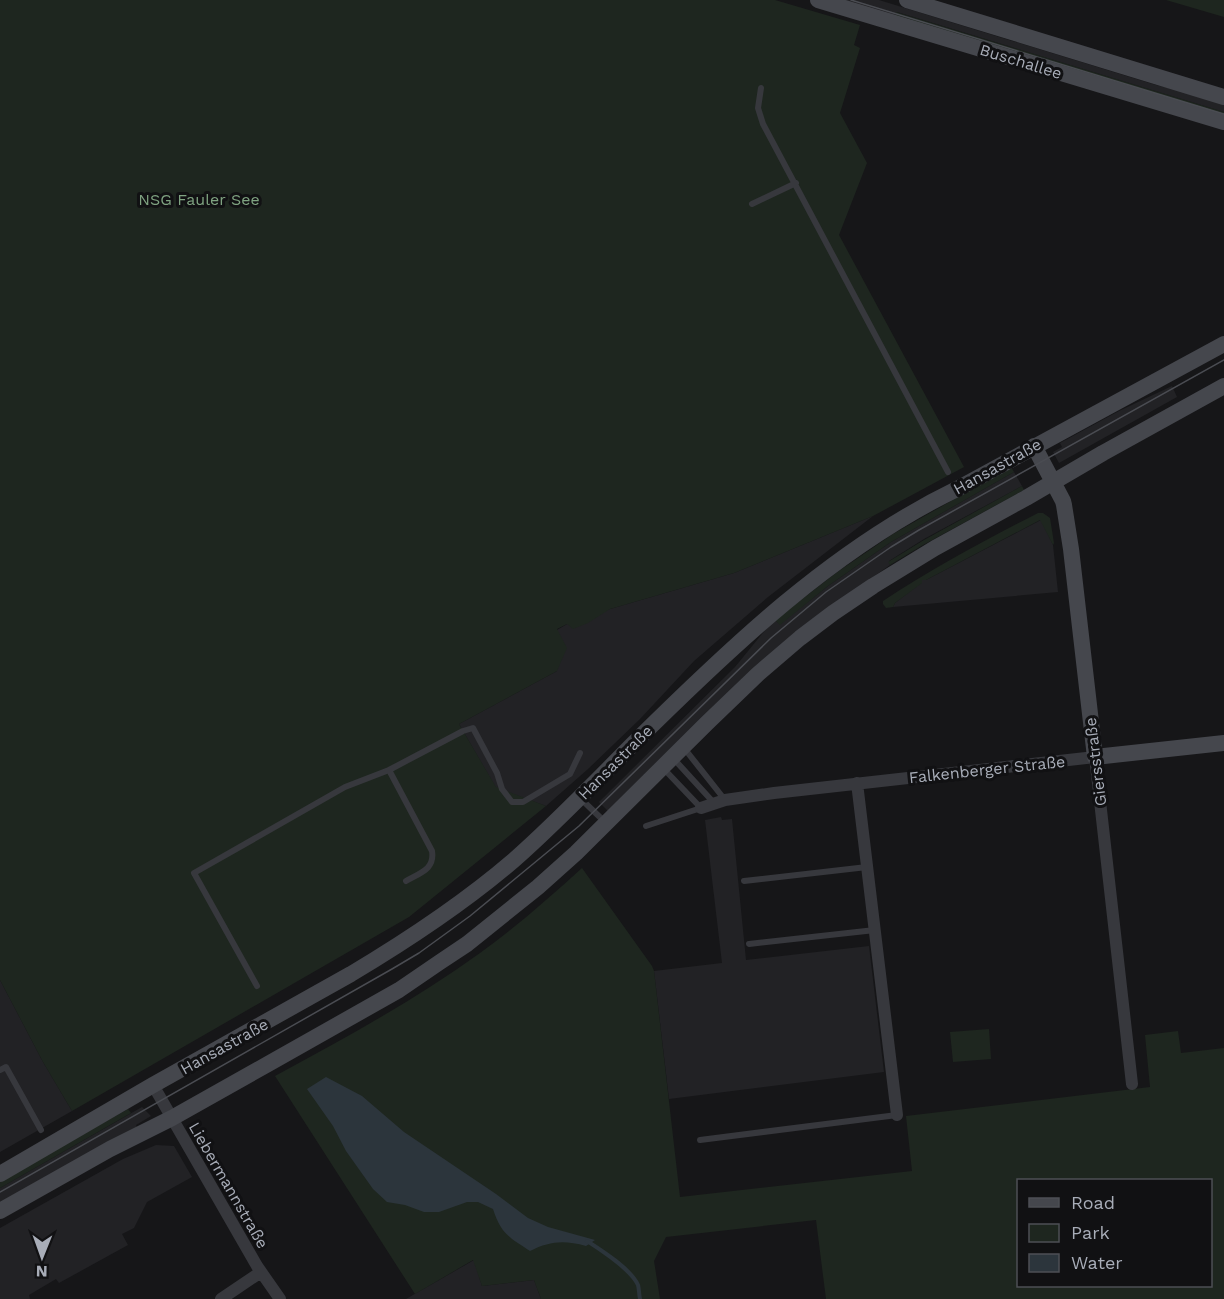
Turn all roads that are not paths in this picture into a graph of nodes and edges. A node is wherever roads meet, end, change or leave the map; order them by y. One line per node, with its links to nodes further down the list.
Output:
1 (818, 0): 5 (main road, Buschallee)
2 (907, 0): 4 (main road, Buschallee)
3 (761, 88): 6 (lane)
4 (1224, 97)
5 (1224, 122)
6 (796, 183): 7 (lane); 11 (lane)
7 (752, 204)
8 (1224, 344): 10 (main road, Hansastraße)
9 (1224, 386): 12 (main road)
10 (1034, 446): 12 (main road, Giersstraße); 19 (main road, Hansastraße)
11 (948, 472)
12 (1053, 482): 15 (main road, Giersstraße); 16 (main road)
13 (1224, 743): 15 (main road, Falkenberger Straße)
14 (580, 753): 17 (lane)
15 (1095, 757): 18 (street, Falkenberger Straße); 31 (street, Giersstraße)
16 (673, 758): 20 (lane); 20 (lane); 21 (lane); 22 (main road)
17 (389, 770): 25 (lane); 29 (lane)
18 (857, 783): 20 (street, Falkenberger Straße); 24 (street)
19 (580, 797): 22 (lane); 32 (main road, Hansastraße)
20 (720, 801): 21 (street, Falkenberger Straße)
21 (701, 808): 23 (lane)
22 (607, 823): 34 (main road)
23 (646, 826)
24 (867, 867): 26 (lane); 27 (street)
25 (406, 881)
26 (744, 881)
27 (875, 930): 28 (lane); 33 (street)
28 (750, 944)
29 (257, 986)
30 (0, 1070): 35 (lane)
31 (1132, 1084)
32 (153, 1085): 34 (street, Liebermannstraße); 37 (main road, Hansastraße)
33 (897, 1115): 36 (lane)
34 (172, 1118): 38 (main road); 39 (street, Liebermannstraße)
35 (41, 1130)
36 (700, 1140)
37 (0, 1174)
38 (0, 1211)
39 (261, 1272): 40 (street); 41 (street, Liebermannstraße)
40 (221, 1299)
41 (280, 1299)

